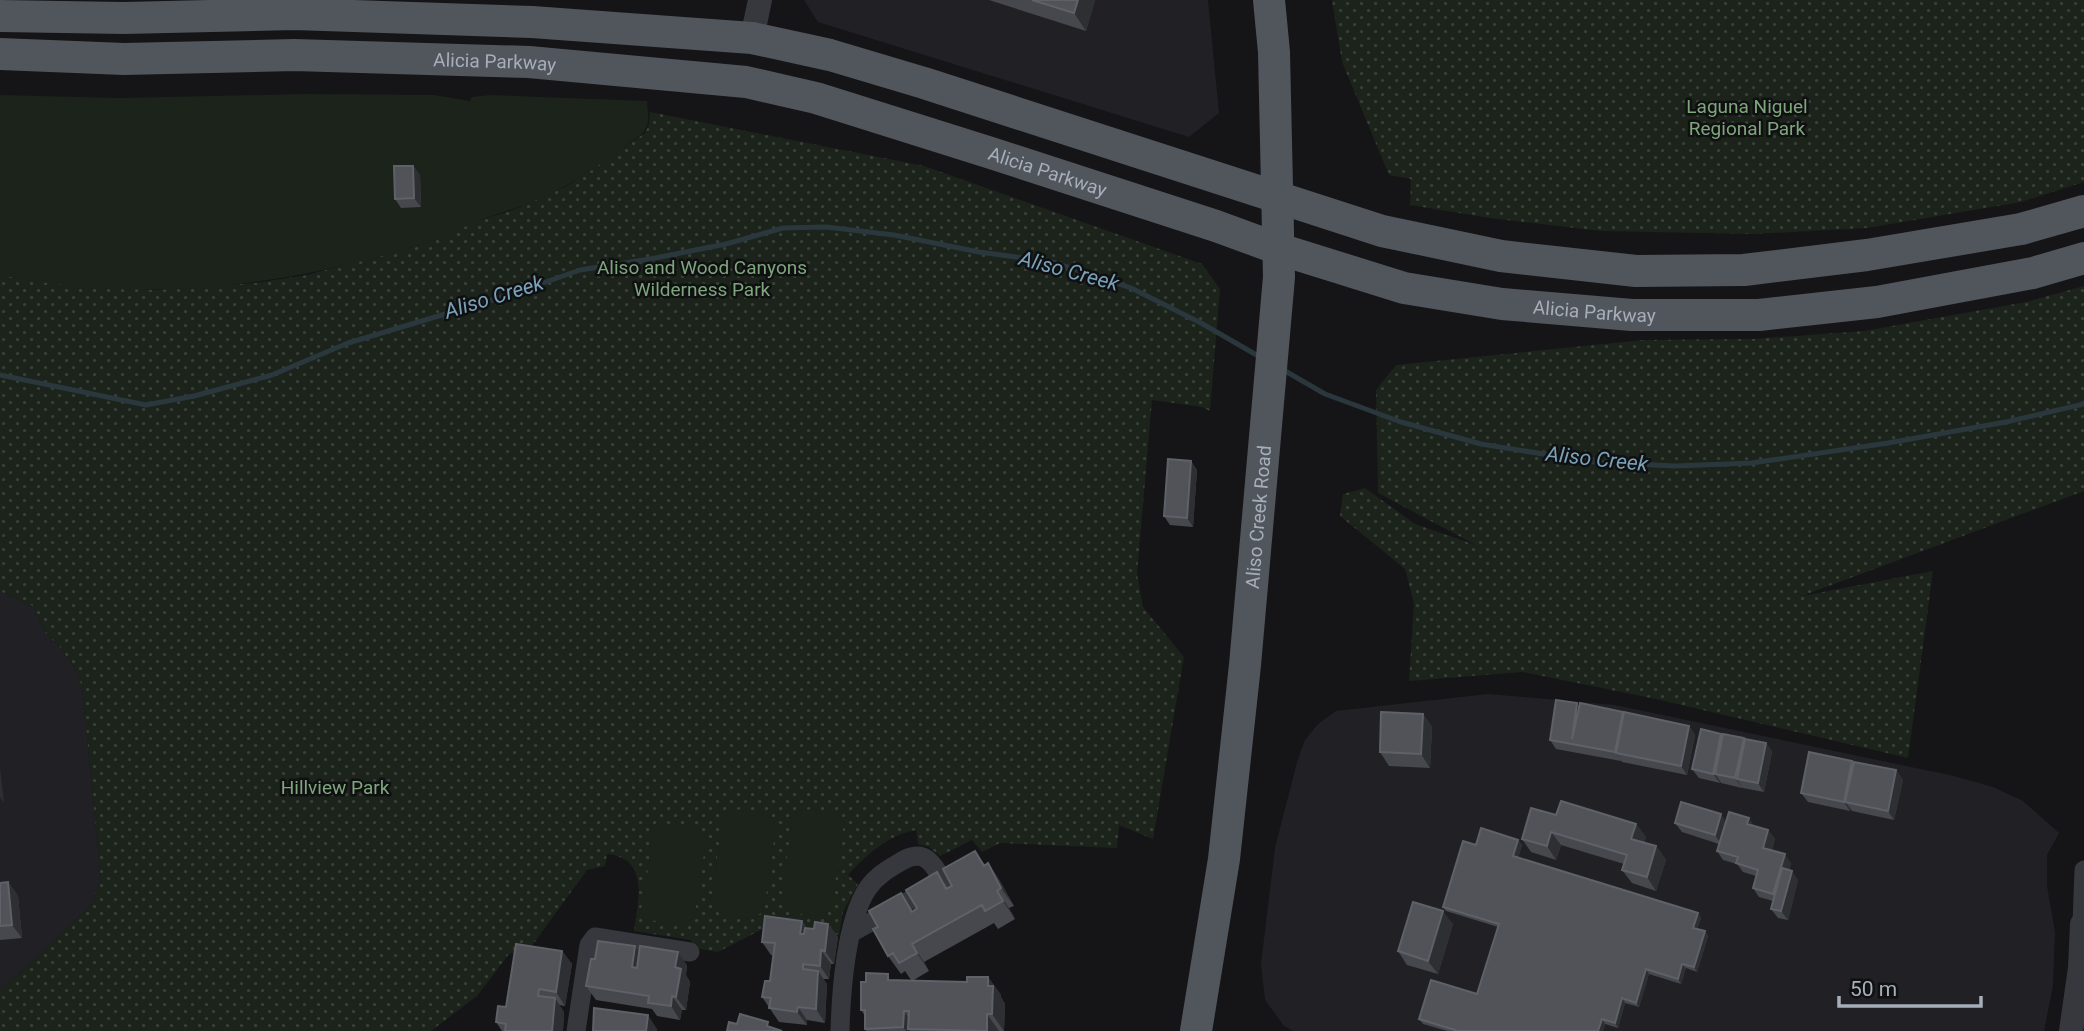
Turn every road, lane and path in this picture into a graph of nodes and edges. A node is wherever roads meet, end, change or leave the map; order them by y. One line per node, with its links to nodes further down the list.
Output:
1 (760, 0): 4 (street)
2 (1269, 0): 6 (main road, Aliso Creek Road)
3 (0, 16): 4 (main road, Alicia Parkway)
4 (752, 38): 6 (main road, Alicia Parkway)
5 (0, 54): 9 (main road, Alicia Parkway)
6 (1278, 198): 7 (main road, Alicia Parkway); 9 (main road, Aliso Creek Road)
7 (2084, 211)
8 (2084, 258): 9 (main road, Alicia Parkway)
9 (1279, 263): 18 (main road, Aliso Creek Road)
10 (962, 870): 12 (street)
11 (2084, 870): 13 (street)
12 (943, 881): 14 (street); 14 (street)
13 (2082, 924): 19 (street)
14 (851, 933): 17 (street)
15 (690, 952): 16 (street)
16 (576, 1031)
17 (840, 1031)
18 (1196, 1031)
19 (2071, 1031)

